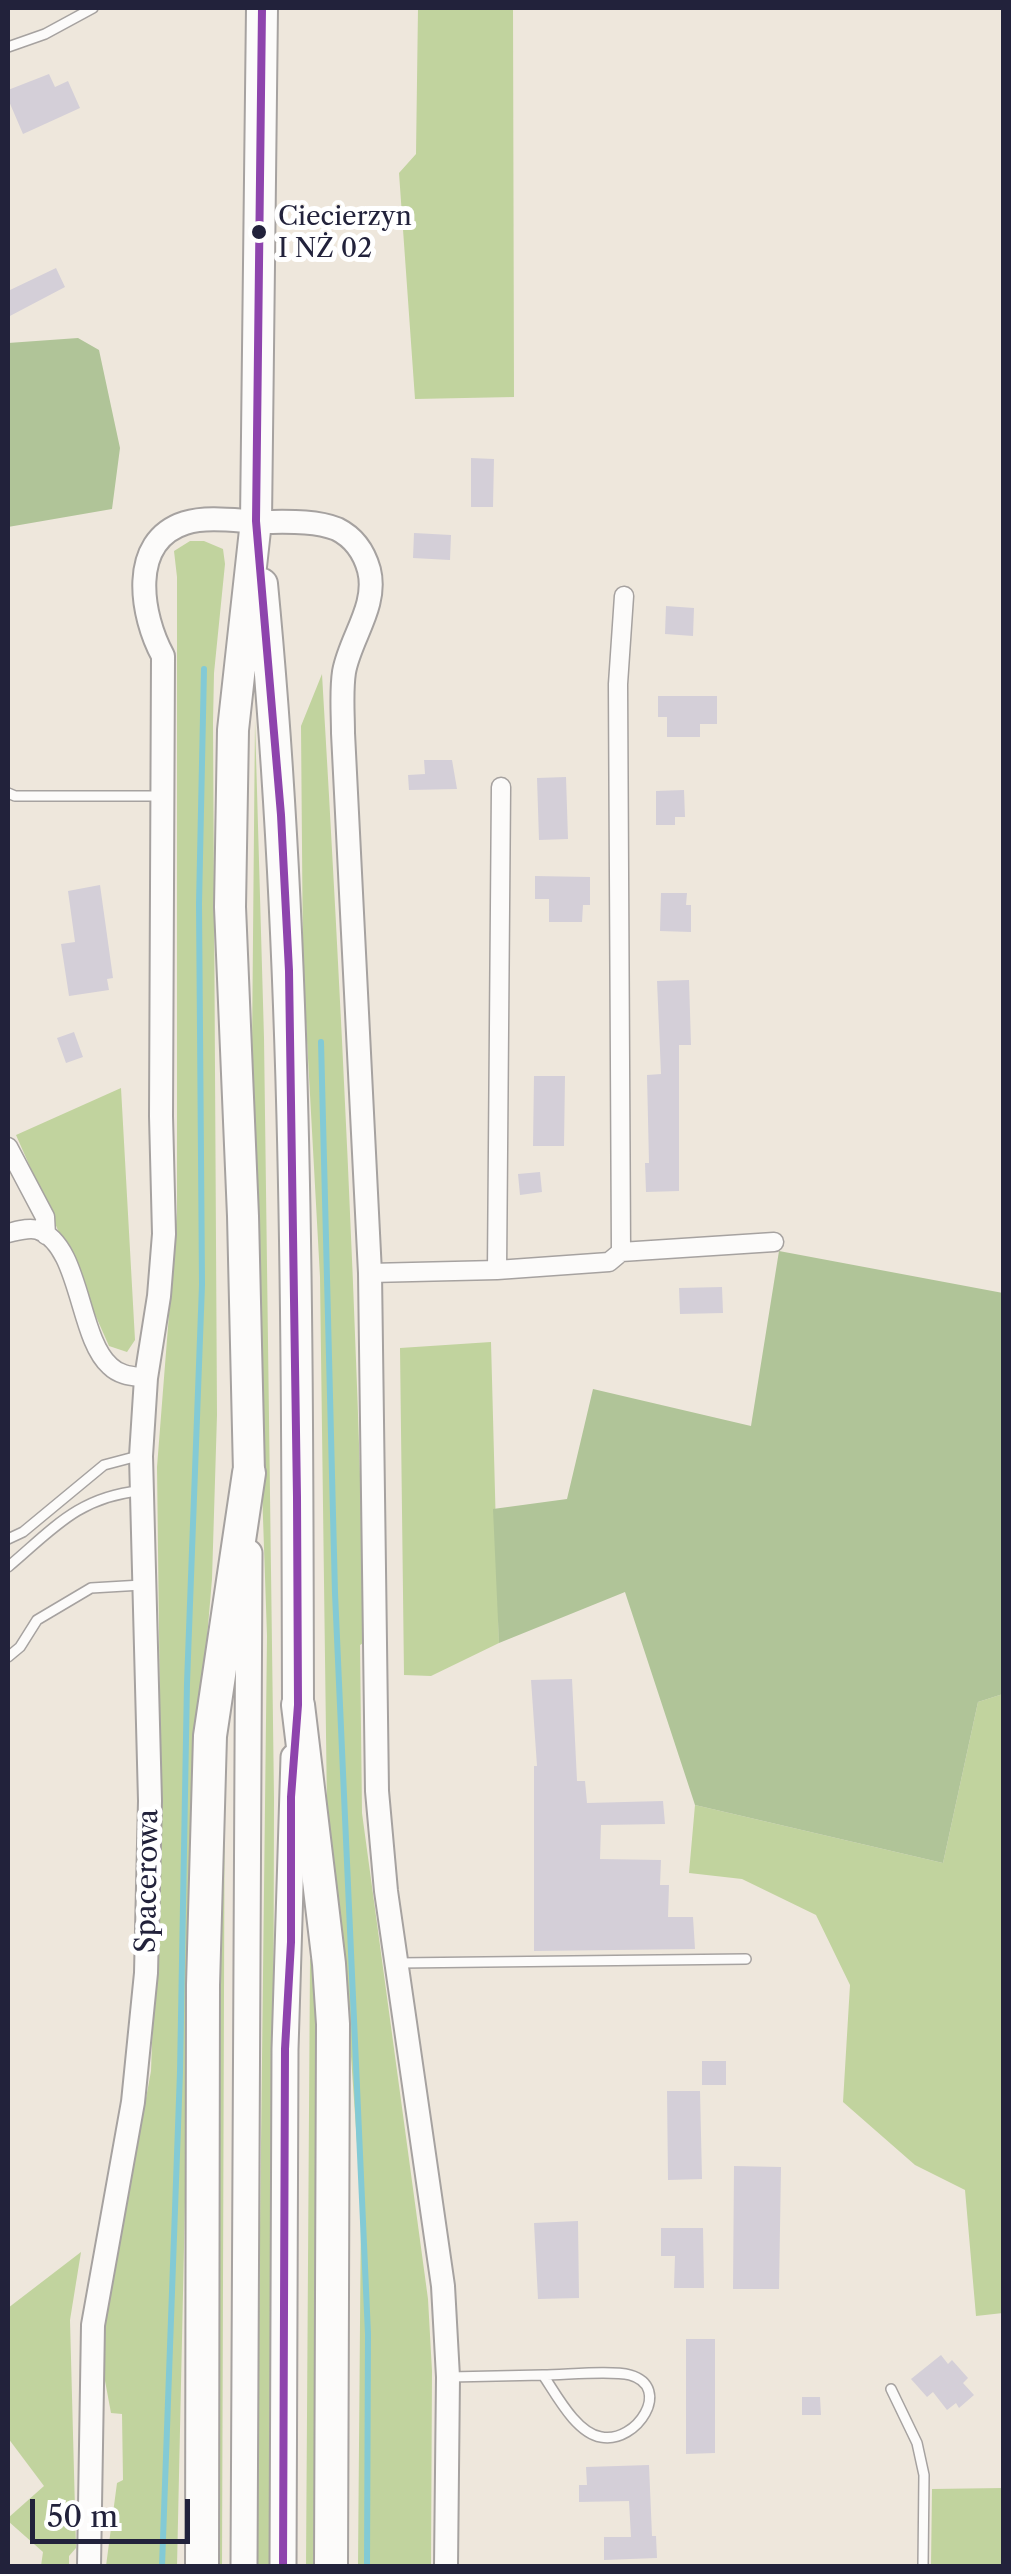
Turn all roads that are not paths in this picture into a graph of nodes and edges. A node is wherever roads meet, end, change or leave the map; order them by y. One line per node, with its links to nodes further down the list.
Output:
1 (94, 8): 3 (lane)
2 (262, 8): 4 (highway)
3 (8, 47)
4 (256, 522): 8 (street, Spacerowa); 15 (street, Spacerowa); 18 (highway); 24 (highway)
5 (624, 596): 13 (street)
6 (502, 787): 14 (street)
7 (8, 793): 8 (lane)
8 (162, 796): 16 (street, Spacerowa)
9 (8, 1147): 11 (street)
10 (8, 1232): 11 (street)
11 (46, 1235): 16 (street)
12 (774, 1242): 13 (street)
13 (620, 1252): 14 (street)
14 (497, 1270): 15 (street)
15 (370, 1273): 26 (street, Spacerowa)
16 (146, 1378): 17 (street, Spacerowa)
17 (141, 1456): 19 (street, Spacerowa); 20 (lane)
18 (249, 1473): 31 (highway); 32 (main road)
19 (142, 1491): 21 (lane); 22 (street, Spacerowa)
20 (8, 1540)
21 (8, 1567)
22 (144, 1584): 23 (lane); 30 (street, Spacerowa)
23 (8, 1657)
24 (298, 1705): 33 (main road); 34 (highway)
25 (746, 1959): 26 (lane)
26 (398, 1963): 28 (street, Spacerowa)
27 (544, 2375): 27 (lane); 28 (lane)
28 (448, 2377): 35 (street, Spacerowa)
29 (891, 2389): 36 (lane)
30 (89, 2566)
31 (202, 2566)
32 (244, 2566)
33 (283, 2566)
34 (330, 2566)
35 (446, 2566)
36 (922, 2566)

